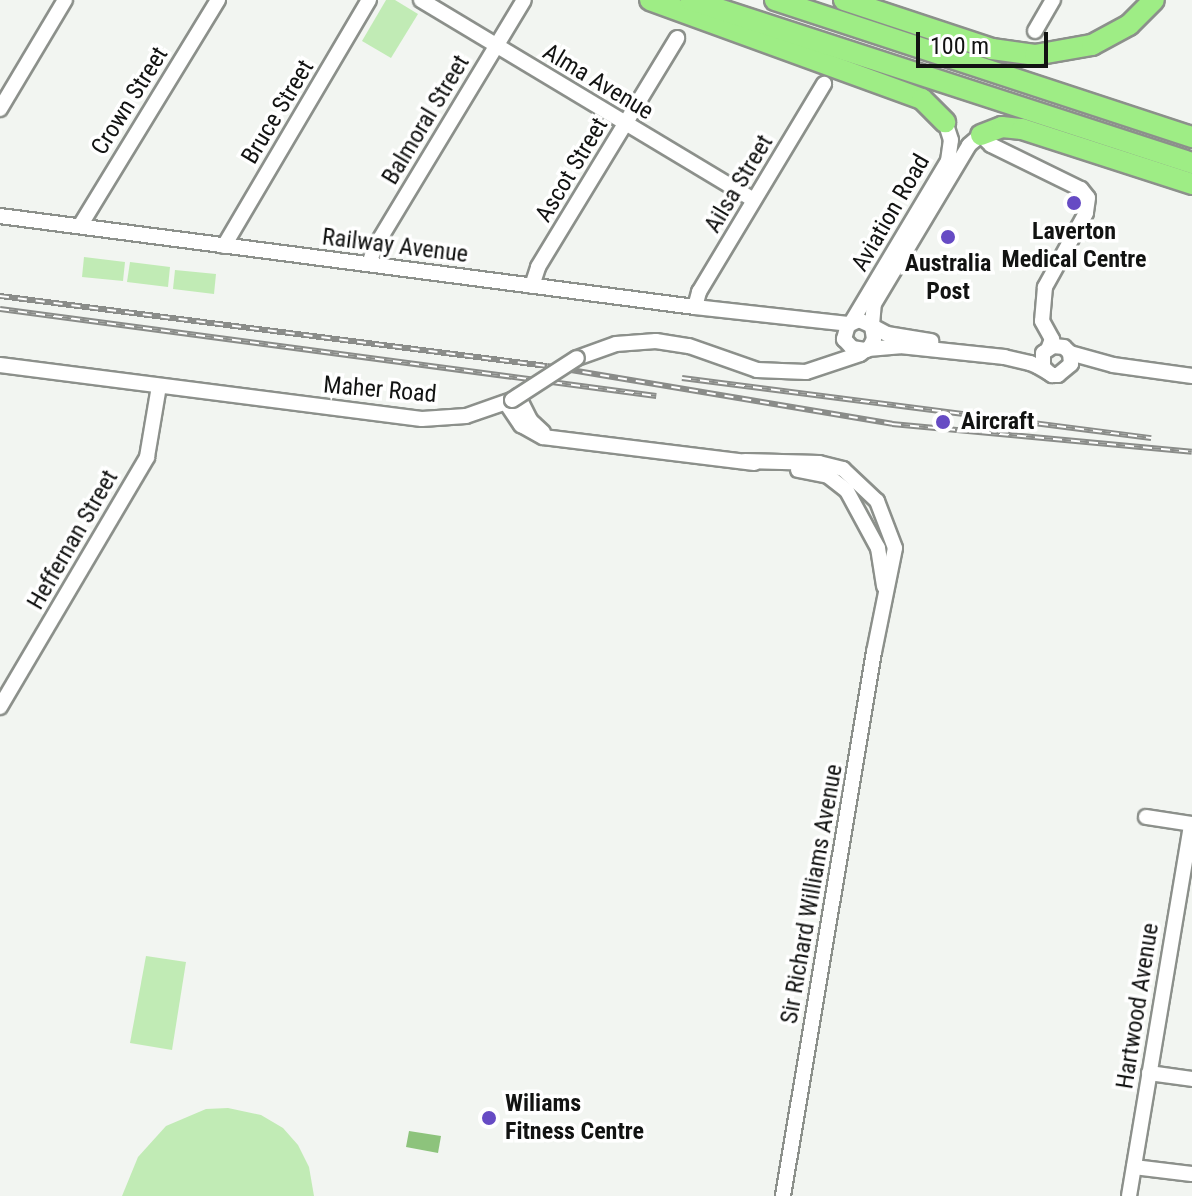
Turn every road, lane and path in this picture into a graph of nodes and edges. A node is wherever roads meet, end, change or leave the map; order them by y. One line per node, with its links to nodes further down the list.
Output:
1 (65, 0): 16 (street)
2 (218, 0): 26 (street, Crown Street)
3 (369, 0): 27 (street, Bruce Street)
4 (421, 0): 14 (street, Alma Avenue)
5 (524, 0): 14 (street, Balmoral Street)
6 (650, 0): 17 (highway)
7 (691, 0): 21 (highway)
8 (775, 0): 20 (highway)
9 (844, 0): 11 (highway)
10 (1053, 0): 12 (street)
11 (1154, 0)
12 (1035, 31)
13 (677, 38): 18 (street, Ascot Street)
14 (497, 47): 18 (street, Alma Avenue); 29 (street, Balmoral Street)
15 (824, 84): 24 (street, Ailsa Street)
16 (0, 109)
17 (945, 122): 23 (street, Aviation Road)
18 (625, 124): 24 (street, Alma Avenue); 30 (street, Ascot Street)
19 (981, 135): 22 (highway); 23 (street, Aviation Road); 36 (street)
20 (1192, 137)
21 (1192, 163)
22 (1192, 184)
23 (940, 185): 28 (street, Aviation Road)
24 (754, 200): 31 (street, Ailsa Street)
25 (0, 216): 26 (street, Railway Avenue)
26 (80, 226): 27 (street, Railway Avenue)
27 (224, 246): 29 (street, Railway Avenue)
28 (896, 258): 33 (street, Aviation Road); 34 (street, Aviation Road)
29 (369, 264): 30 (street, Railway Avenue)
30 (532, 286): 31 (street, Railway Avenue)
31 (695, 307): 32 (street, Railway Avenue)
32 (785, 318): 33 (street, Railway Avenue); 35 (street, Railway Avenue)
33 (851, 323): 34 (street); 35 (street)
34 (872, 326): 36 (street); 37 (street)
35 (845, 340): 37 (street); 41 (street)
36 (1049, 345): 38 (street); 42 (street)
37 (867, 349): 41 (street, Maher Road); 42 (street)
38 (1070, 353): 40 (street); 42 (street)
39 (0, 365): 44 (street, Maher Road)
40 (1113, 365): 42 (street); 43 (street)
41 (784, 372): 45 (street, Maher Road, bridge)
42 (1055, 374)
43 (1192, 374)
44 (159, 386): 45 (street, Maher Road); 50 (street, Heffernan Street)
45 (514, 400): 46 (street, Sir Richard Williams Avenue)
46 (745, 461): 47 (street, Sir Richard Williams Avenue); 48 (street, Sir Richard Williams Avenue)
47 (881, 509): 48 (street); 49 (street, Sir Richard Williams Avenue)
48 (863, 518): 49 (street, Sir Richard Williams Avenue)
49 (884, 599): 57 (street, Sir Richard Williams Avenue)
50 (0, 707)
51 (1146, 817): 52 (street)
52 (1191, 824): 53 (street, Hartwood Avenue)
53 (1149, 1073): 54 (street); 55 (street, Hartwood Avenue)
54 (1192, 1079)
55 (1134, 1167): 56 (street); 58 (street, Hartwood Avenue)
56 (1192, 1174)
57 (783, 1196)
58 (1129, 1196)

